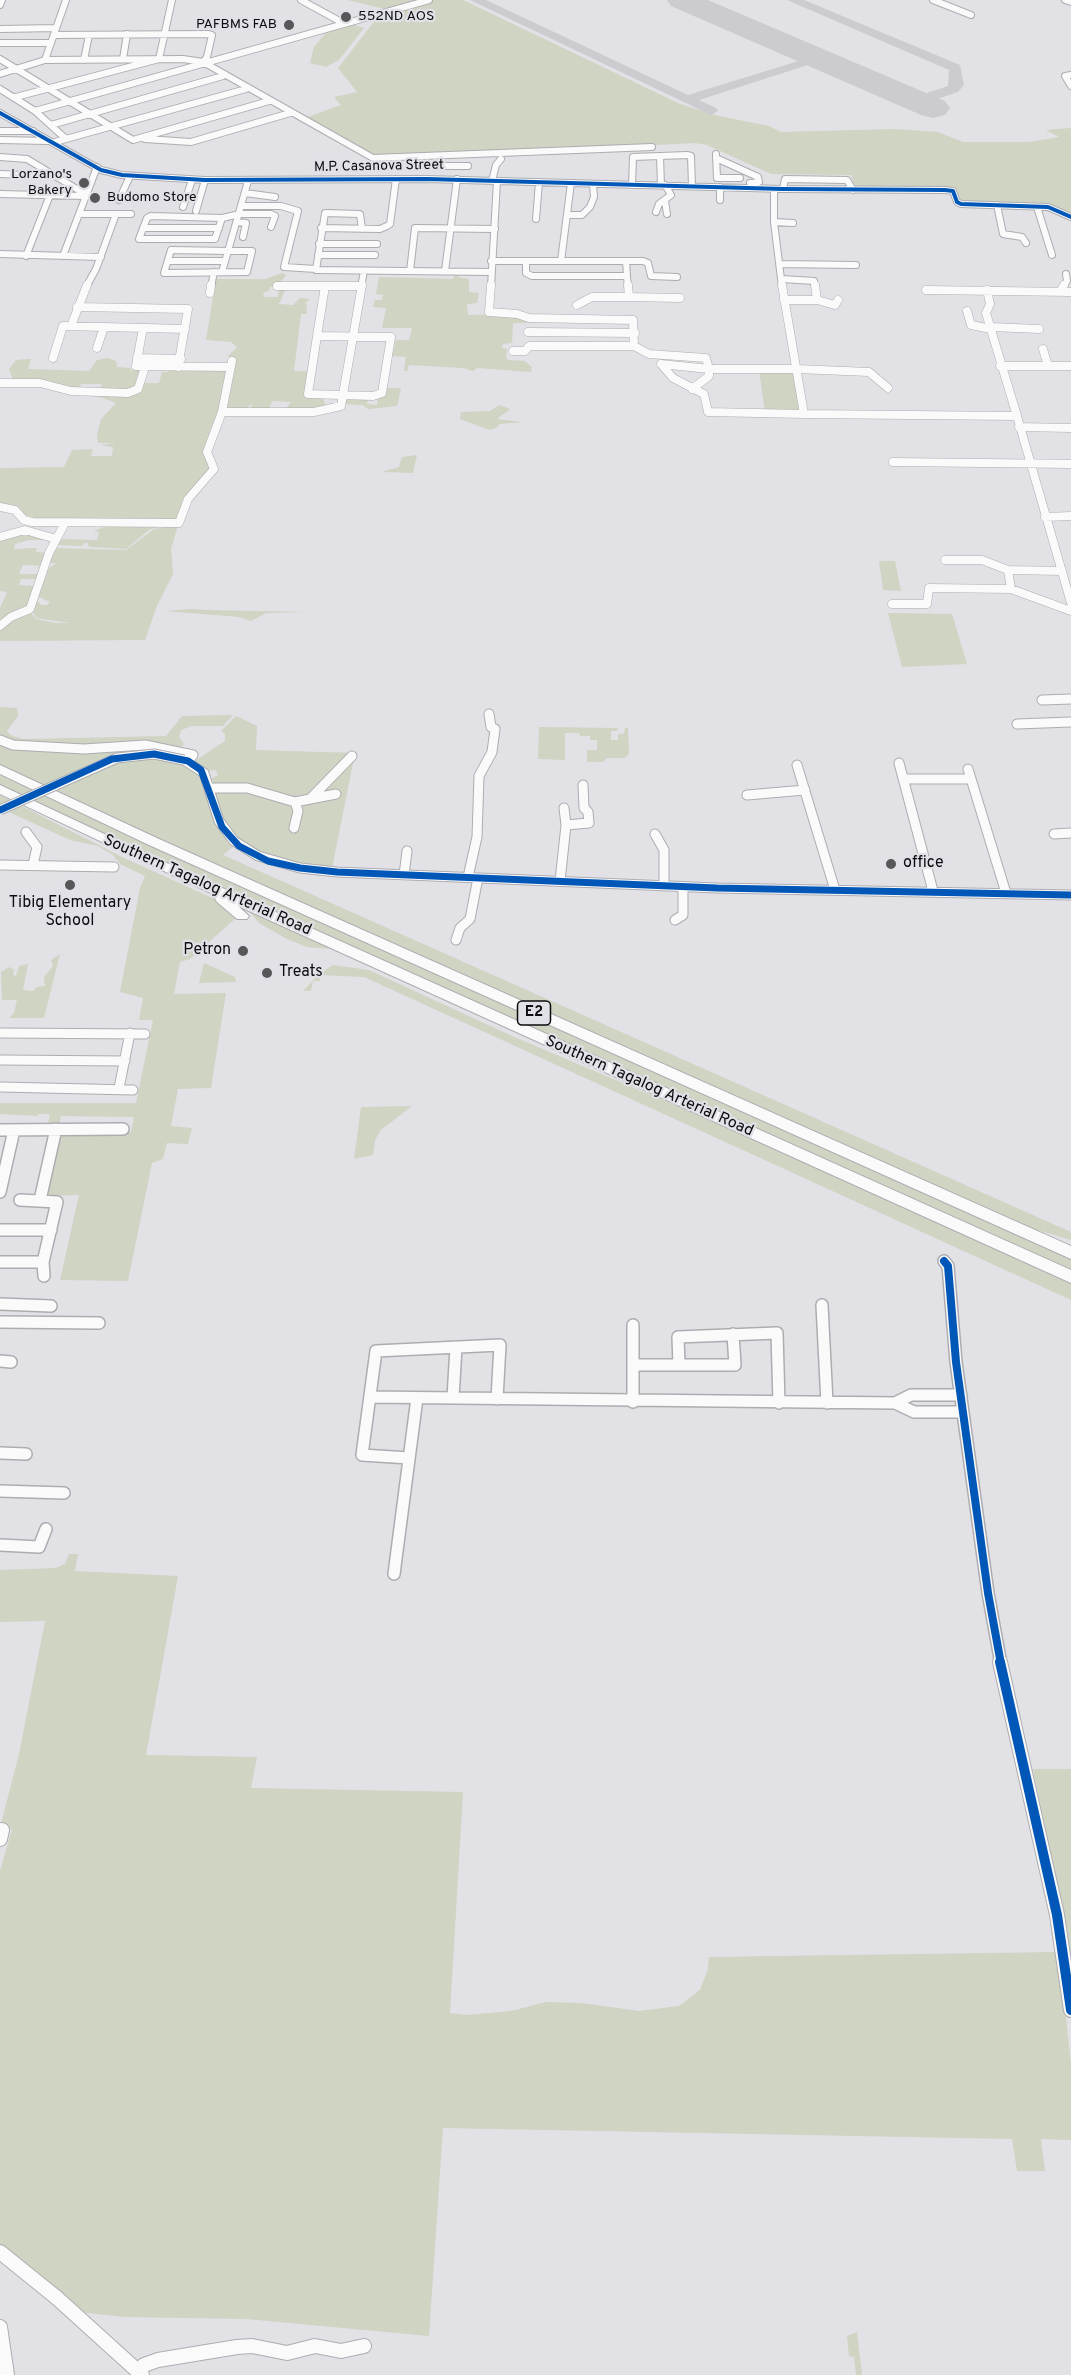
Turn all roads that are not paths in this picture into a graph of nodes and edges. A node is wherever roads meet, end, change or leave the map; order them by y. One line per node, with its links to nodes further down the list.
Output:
1 (2, 0): 9 (street)
2 (66, 0): 13 (street)
3 (172, 0): 15 (street)
4 (301, 0): 11 (street)
5 (429, 0): 11 (street)
6 (933, 0): 10 (street)
7 (1065, 0): 8 (street)
8 (1071, 3)
9 (0, 5)
10 (971, 15)
11 (343, 23): 24 (street)
12 (0, 29): 13 (street)
13 (55, 32): 16 (street); 18 (street)
14 (127, 34): 15 (street); 16 (street); 20 (street)
15 (165, 34): 21 (street); 24 (street)
16 (89, 35): 23 (street)
17 (0, 43): 18 (street)
18 (51, 43): 22 (street)
19 (0, 59): 25 (street)
20 (123, 59): 21 (street); 23 (street)
21 (159, 59): 24 (street); 28 (street)
22 (45, 60): 23 (street); 25 (street)
23 (84, 60)
24 (204, 63): 27 (street); 32 (street)
25 (18, 69): 26 (street); 28 (street)
26 (0, 74)
27 (223, 76): 30 (street); 36 (street)
28 (51, 88): 31 (street); 32 (street)
29 (0, 89): 31 (street)
30 (246, 89): 33 (street); 39 (street)
31 (16, 98): 34 (street)
32 (72, 101): 34 (street); 36 (street)
33 (269, 101): 37 (street); 42 (street)
34 (35, 111): 38 (street)
35 (0, 113): 41 (street, M.P. Casanova Street)
36 (92, 113): 38 (street); 39 (street)
37 (290, 113): 42 (street); 46 (street)
38 (51, 125): 43 (street)
39 (112, 126): 42 (street); 43 (street)
40 (0, 131): 41 (street)
41 (33, 131): 45 (street, M.P. Casanova Street)
42 (140, 138)
43 (66, 139): 45 (street)
44 (0, 140): 45 (street)
45 (52, 142): 53 (street, M.P. Casanova Street)
46 (652, 147)
47 (660, 156): 68 (street); 69 (street); 70 (street)
48 (0, 157): 56 (street)
49 (501, 159): 63 (street)
50 (437, 166): 51 (street)
51 (453, 166): 52 (street); 59 (street)
52 (468, 166)
53 (97, 167): 57 (street, M.P. Casanova Street); 78 (street)
54 (740, 168): 66 (street); 66 (street); 66 (street)
55 (0, 174): 56 (street)
56 (52, 176): 78 (street)
57 (130, 176): 60 (street, M.P. Casanova Street); 81 (street)
58 (396, 179): 59 (street, M.P. Casanova Street); 62 (street, M.P. Casanova Street); 107 (street)
59 (454, 179): 63 (street, M.P. Casanova Street); 108 (street)
60 (192, 180): 61 (street, M.P. Casanova Street); 86 (street)
61 (205, 180): 62 (street, M.P. Casanova Street); 88 (street)
62 (248, 181): 75 (street)
63 (495, 181): 64 (street, M.P. Casanova Street); 109 (street)
64 (539, 182): 65 (street, M.P. Casanova Street); 98 (street)
65 (571, 183): 67 (street, M.P. Casanova Street); 95 (street)
66 (741, 183): 71 (street, M.P. Casanova Street); 72 (street, M.P. Casanova Street)
67 (593, 184): 68 (street, M.P. Casanova Street); 95 (street)
68 (632, 185): 69 (street, M.P. Casanova Street)
69 (663, 185): 70 (street, M.P. Casanova Street); 83 (street)
70 (692, 186): 71 (street, M.P. Casanova Street)
71 (720, 187): 82 (street)
72 (774, 189): 73 (street, M.P. Casanova Street); 100 (street)
73 (783, 189): 74 (street, M.P. Casanova Street); 74 (street)
74 (849, 190): 79 (street); 84 (street)
75 (245, 193): 80 (street); 85 (street)
76 (0, 194): 77 (street)
77 (50, 195): 78 (street); 119 (street)
78 (84, 195): 90 (street)
79 (874, 195)
80 (275, 197)
81 (118, 200)
82 (720, 200)
83 (665, 201): 89 (street); 94 (street)
84 (997, 205): 87 (street); 111 (street)
85 (242, 206): 93 (street); 130 (street)
86 (183, 207)
87 (1037, 207): 96 (street); 118 (street)
88 (196, 211)
89 (656, 212)
90 (81, 214): 91 (street); 120 (street)
91 (116, 214): 92 (street); 121 (street)
92 (130, 214)
93 (240, 214): 97 (street); 99 (street); 104 (street)
94 (667, 214)
95 (567, 215): 126 (street)
96 (1071, 217)
97 (222, 218): 102 (street); 103 (street)
98 (536, 219)
99 (237, 222): 110 (street); 114 (street)
100 (774, 222): 101 (street); 128 (street)
101 (793, 223)
102 (143, 228): 103 (street); 103 (street)
103 (219, 228)
104 (271, 228)
105 (321, 228): 106 (street); 106 (street); 112 (street)
106 (362, 229): 107 (street)
107 (380, 229): 113 (street)
108 (451, 229): 109 (street); 133 (street); 134 (street)
109 (495, 229): 124 (street)
110 (243, 237)
111 (1026, 243)
112 (319, 244): 113 (street); 116 (street)
113 (377, 244): 117 (street)
114 (229, 251): 122 (street); 123 (street); 136 (street)
115 (0, 255): 119 (street)
116 (318, 255): 117 (street); 130 (street)
117 (375, 255): 132 (street)
118 (1052, 255)
119 (26, 256): 120 (street)
120 (63, 256): 121 (street)
121 (101, 257): 156 (street)
122 (168, 261): 123 (street); 135 (street)
123 (225, 261): 136 (street)
124 (491, 261): 125 (street); 137 (street)
125 (526, 261): 126 (street); 139 (street)
126 (561, 261): 127 (street)
127 (626, 261): 139 (street); 140 (street)
128 (780, 264): 129 (street); 141 (street)
129 (856, 265)
130 (316, 269): 131 (street)
131 (364, 271): 132 (street); 144 (street)
132 (373, 271): 133 (street)
133 (410, 271): 134 (street)
134 (445, 271): 137 (street)
135 (214, 272): 136 (street); 147 (street)
136 (222, 272)
137 (491, 272): 158 (street)
138 (1066, 274): 148 (street)
139 (627, 276): 150 (street)
140 (676, 277)
141 (782, 279): 152 (street); 153 (street)
142 (277, 286): 143 (street)
143 (325, 286): 144 (street); 167 (street)
144 (360, 286): 168 (street)
145 (927, 290): 146 (street)
146 (987, 290): 148 (street); 163 (street)
147 (210, 292)
148 (1060, 292): 149 (street)
149 (1071, 292)
150 (629, 297): 151 (street); 155 (street)
151 (680, 298)
152 (784, 300): 153 (street); 184 (street)
153 (817, 300): 154 (street)
154 (838, 300)
155 (577, 305)
156 (77, 307): 159 (street); 162 (street)
157 (967, 311): 163 (street)
158 (529, 318): 165 (street); 166 (street)
159 (71, 326): 160 (street); 175 (street)
160 (104, 327): 161 (street); 171 (street)
161 (143, 328): 162 (street); 176 (street)
162 (185, 328): 177 (street)
163 (991, 328): 164 (street); 179 (street)
164 (1039, 328)
165 (528, 332): 166 (street); 169 (street)
166 (635, 333): 170 (street)
167 (317, 336): 168 (street); 188 (street)
168 (353, 336): 188 (street); 188 (street)
169 (529, 346): 170 (street); 173 (street)
170 (634, 346): 174 (street)
171 (97, 348)
172 (1043, 349): 180 (street)
173 (513, 351)
174 (655, 354): 178 (street); 183 (street)
175 (53, 358)
176 (137, 358): 177 (street); 182 (street)
177 (180, 363): 182 (street); 189 (street)
178 (661, 364): 183 (street); 187 (street)
179 (1000, 366): 180 (street); 191 (street)
180 (1048, 366): 181 (street)
181 (1071, 366)
182 (145, 367): 185 (street)
183 (709, 369): 184 (street); 187 (street)
184 (797, 369): 186 (street); 190 (street)
185 (0, 383)
186 (888, 388)
187 (692, 389): 190 (street)
188 (344, 396): 189 (street)
189 (222, 412): 200 (street)
190 (805, 414): 191 (street)
191 (1017, 416): 192 (street)
192 (1019, 427): 193 (street); 195 (street)
193 (1071, 428)
194 (893, 462): 195 (street)
195 (1029, 464): 196 (street); 199 (street)
196 (1071, 464)
197 (0, 507): 200 (street)
198 (1071, 516): 199 (street)
199 (1046, 517): 205 (street)
200 (65, 523): 202 (street)
201 (0, 537): 202 (street)
202 (56, 539): 210 (street)
203 (945, 561): 204 (street)
204 (1008, 570): 205 (street); 206 (street)
205 (1062, 571): 207 (street)
206 (1011, 589): 208 (street); 209 (street)
207 (1071, 603)
208 (892, 604)
209 (1071, 610)
210 (0, 626)
211 (1071, 699): 212 (street)
212 (1042, 700)
213 (489, 714): 247 (street)
214 (1071, 722): 215 (street)
215 (1017, 724)
216 (0, 740): 218 (street)
217 (352, 756): 231 (street)
218 (186, 760): 226 (street); 234 (street, bridge)
219 (898, 763): 223 (street)
220 (797, 765): 228 (street)
221 (0, 769): 277 (highway, Southern Tagalog Arterial Road / E2)
222 (968, 769): 224 (street)
223 (903, 779): 224 (street); 252 (street)
224 (971, 779): 253 (street)
225 (583, 785): 235 (street)
226 (210, 788): 232 (street); 246 (street)
227 (0, 789): 236 (highway, Southern Tagalog Arterial Road / E2)
228 (805, 790): 230 (street); 251 (street)
229 (336, 794): 231 (street)
230 (747, 795)
231 (310, 798): 232 (street)
232 (296, 801): 237 (street)
233 (564, 808): 235 (street)
234 (0, 810)
235 (566, 825): 248 (street)
236 (77, 827): 255 (highway); 264 (highway, Southern Tagalog Arterial Road / E2)
237 (294, 828)
238 (26, 832): 244 (street)
239 (1071, 833): 241 (street)
240 (655, 834): 249 (street)
241 (1054, 834)
242 (407, 851): 246 (street)
243 (0, 865): 244 (street)
244 (33, 865): 245 (street)
245 (114, 867)
246 (404, 874): 247 (street)
247 (473, 878): 248 (street); 257 (street)
248 (560, 881): 249 (street)
249 (664, 886): 250 (street)
250 (683, 887): 251 (street); 256 (street)
251 (835, 890): 252 (street)
252 (933, 891): 253 (street)
253 (1005, 893): 254 (street)
254 (1071, 895)
255 (242, 916)
256 (675, 920)
257 (456, 940)
258 (338, 959): 264 (highway)
259 (0, 1033): 260 (street)
260 (130, 1034): 261 (street); 263 (street)
261 (145, 1034)
262 (0, 1060): 263 (street)
263 (125, 1061): 266 (street)
264 (599, 1064): 282 (highway, Southern Tagalog Arterial Road / E2)
265 (0, 1087): 266 (street)
266 (119, 1088): 267 (street)
267 (133, 1090)
268 (56, 1129): 269 (street); 271 (street); 274 (street)
269 (123, 1129)
270 (0, 1130): 271 (street)
271 (14, 1130): 272 (street)
272 (0, 1192)
273 (20, 1200): 274 (street)
274 (40, 1200): 276 (street)
275 (0, 1230): 276 (street)
276 (51, 1230): 280 (street)
277 (1071, 1253)
278 (944, 1261): 293 (street)
279 (0, 1262): 280 (street)
280 (43, 1262): 281 (street)
281 (44, 1276)
282 (1071, 1277)
283 (0, 1304): 285 (street)
284 (822, 1305): 300 (street)
285 (51, 1306)
286 (0, 1322): 287 (street)
287 (99, 1323)
288 (633, 1325): 291 (street)
289 (733, 1335): 292 (street); 292 (street); 299 (street)
290 (456, 1347): 294 (street); 296 (street); 297 (street)
291 (633, 1365): 292 (street); 298 (street)
292 (679, 1365)
293 (961, 1395): 301 (street); 302 (street)
294 (370, 1397): 295 (street); 305 (street)
295 (417, 1398): 296 (street); 305 (street)
296 (453, 1398): 297 (street)
297 (497, 1399): 298 (street)
298 (633, 1402): 299 (street)
299 (779, 1403): 300 (street)
300 (826, 1403): 301 (street)
301 (895, 1403): 302 (street)
302 (963, 1412): 311 (street)
303 (0, 1453): 304 (street)
304 (26, 1454)
305 (409, 1458): 310 (street)
306 (0, 1491): 307 (street)
307 (64, 1493)
308 (46, 1529): 309 (street)
309 (0, 1545)
310 (394, 1574)
311 (1071, 2010)
312 (0, 2252): 315 (street)
313 (0, 2329): 316 (street)
314 (364, 2346): 315 (street)
315 (140, 2373)
316 (7, 2375)

